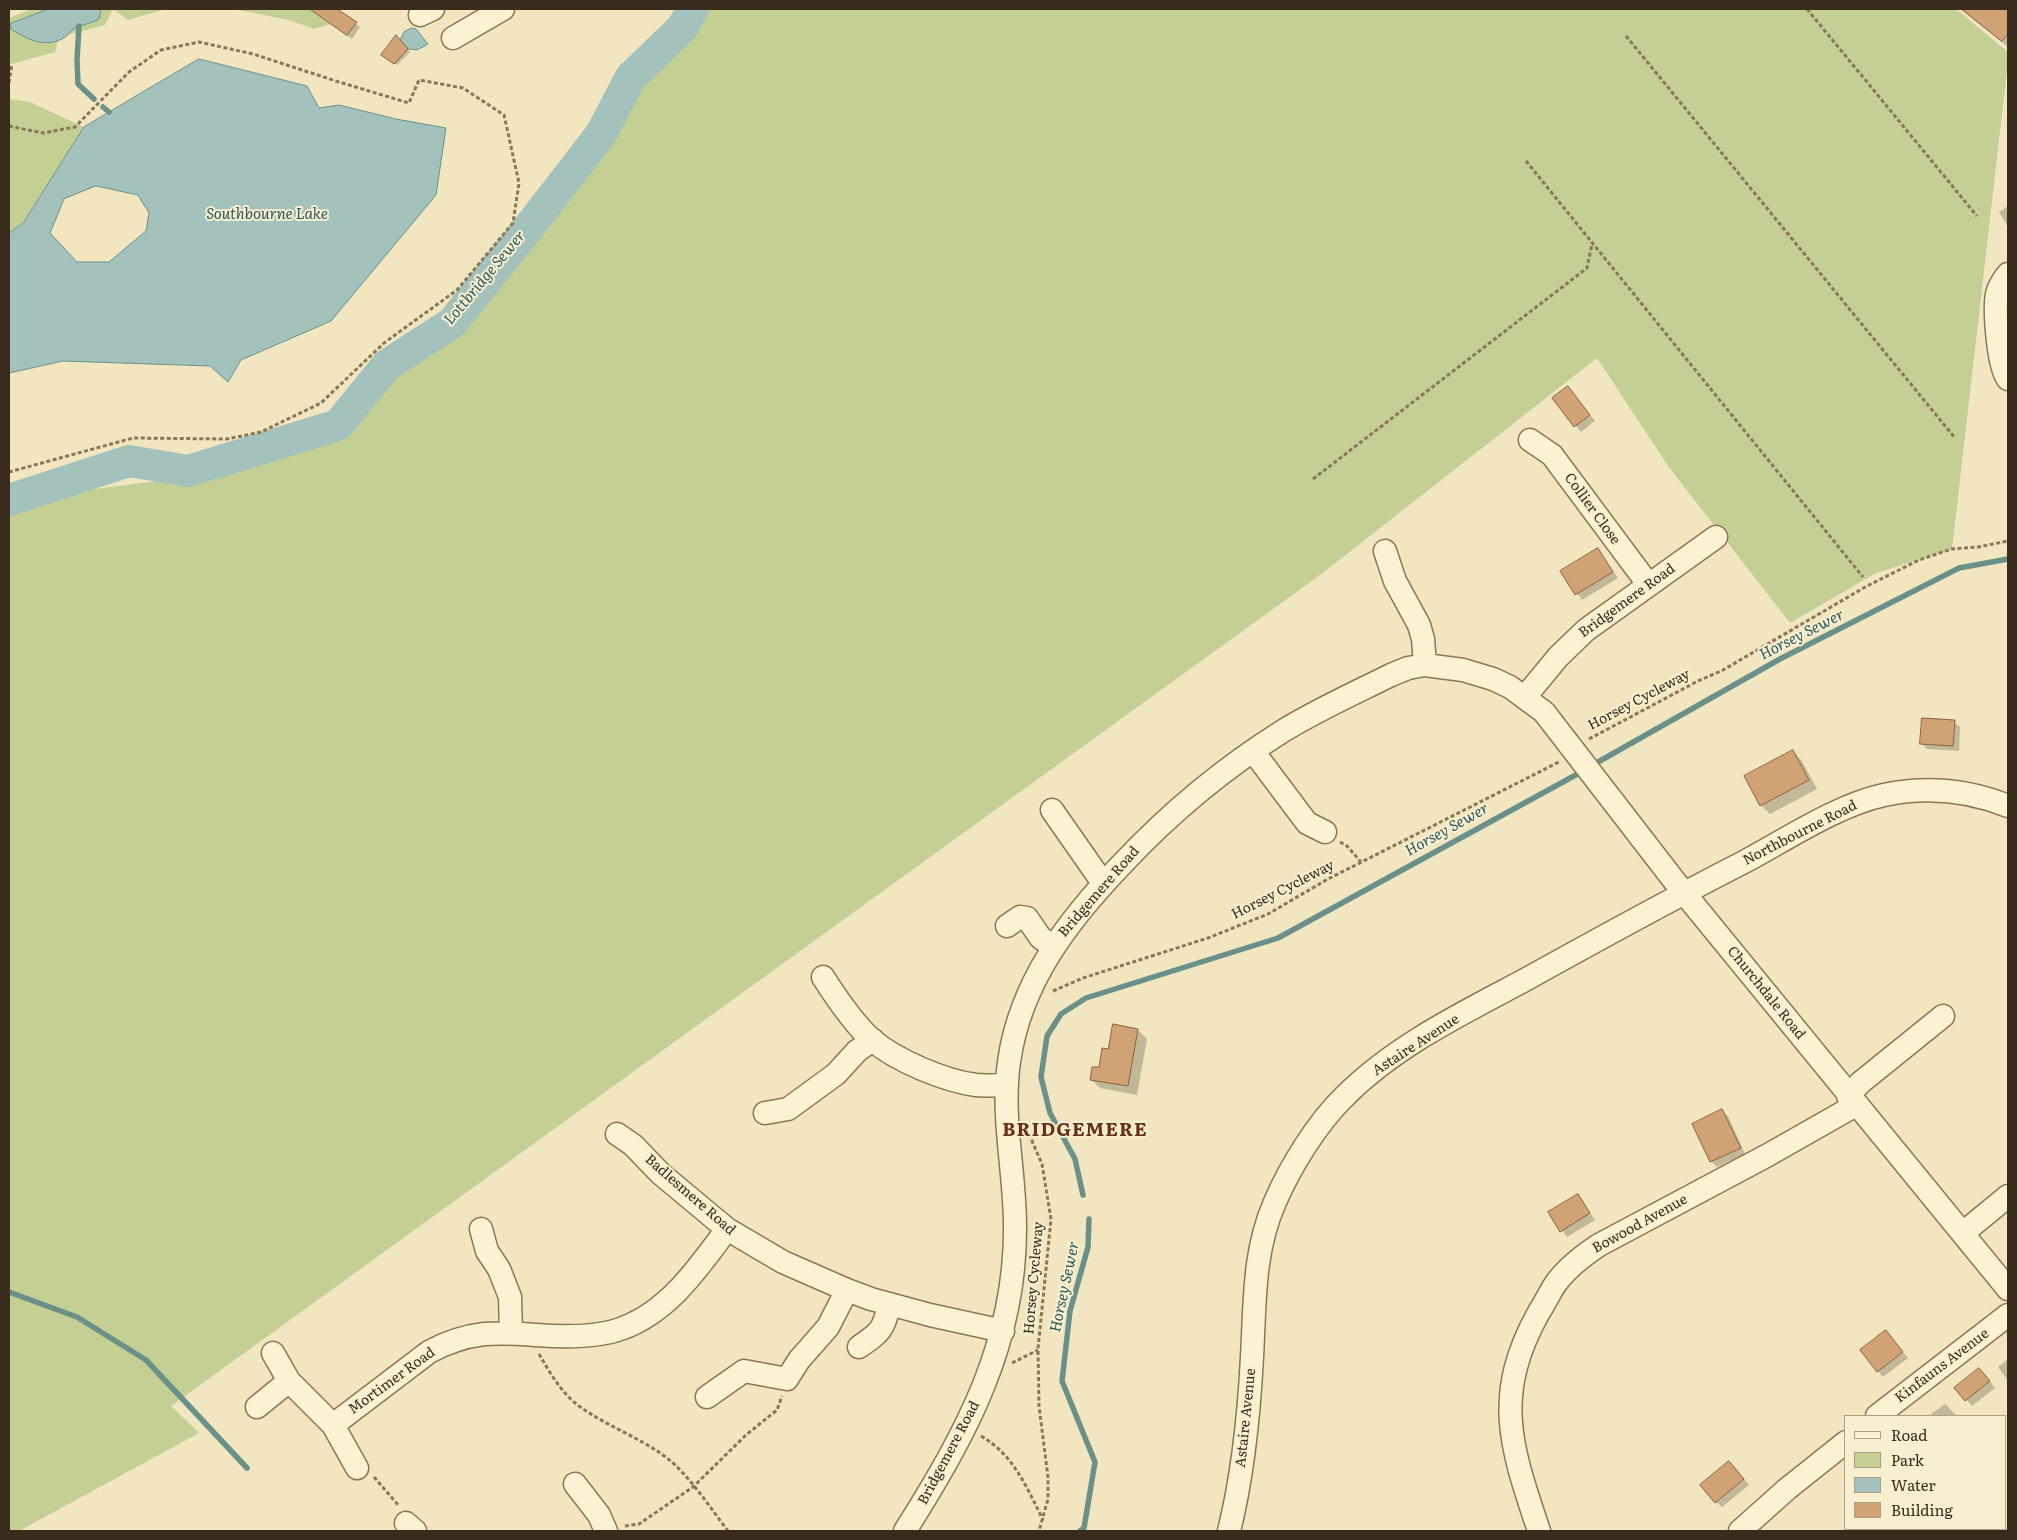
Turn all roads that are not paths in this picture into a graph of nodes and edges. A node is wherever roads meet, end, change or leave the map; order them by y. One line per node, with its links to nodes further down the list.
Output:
1 (503, 9): 2 (street)
2 (453, 38)
3 (2008, 274): 4 (street)
4 (2008, 379)
5 (1530, 440): 8 (street, Collier Close)
6 (1716, 537): 8 (street, Bridgemere Road)
7 (1385, 551): 9 (street)
8 (1648, 584): 10 (street, Bridgemere Road)
9 (1425, 665): 10 (street, Bridgemere Road); 11 (street, Bridgemere Road)
10 (1525, 697): 16 (street, Churchdale Road)
11 (1253, 751): 14 (street); 15 (street, Bridgemere Road)
12 (2008, 806): 16 (street, Northbourne Road)
13 (1052, 810): 15 (street)
14 (1325, 832)
15 (1103, 883): 18 (street, Bridgemere Road)
16 (1685, 892): 23 (street, Churchdale Road); 48 (street, Astaire Avenue)
17 (1008, 926): 18 (street)
18 (1052, 947): 22 (street, Bridgemere Road)
19 (823, 977): 21 (street)
20 (1943, 1016): 23 (street, Bowood Avenue)
21 (873, 1040): 22 (street); 24 (street)
22 (1007, 1086): 34 (street, Bridgemere Road)
23 (1852, 1100): 29 (street, Churchdale Road); 49 (street, Bowood Avenue)
24 (765, 1113)
25 (617, 1134): 28 (street, Badlesmere Road)
26 (2008, 1196): 29 (street)
27 (481, 1229): 35 (street)
28 (727, 1229): 31 (street, Badlesmere Road); 35 (street, Mortimer Road)
29 (1963, 1233): 30 (street, Churchdale Road)
30 (2008, 1289)
31 (847, 1290): 32 (street, Badlesmere Road); 39 (street)
32 (890, 1304): 34 (street, Badlesmere Road); 36 (street)
33 (2008, 1315): 41 (street, Kinfauns Avenue)
34 (1003, 1331): 47 (street, Bridgemere Road)
35 (511, 1332): 42 (street, Mortimer Road)
36 (859, 1347)
37 (273, 1353): 38 (street)
38 (288, 1381): 40 (street); 42 (street)
39 (707, 1397)
40 (257, 1407)
41 (1878, 1415)
42 (333, 1425): 44 (street)
43 (1844, 1444): 50 (street)
44 (357, 1468)
45 (575, 1484): 46 (street)
46 (603, 1530)
47 (905, 1531)
48 (1230, 1531)
49 (1539, 1531)
50 (1740, 1531)

